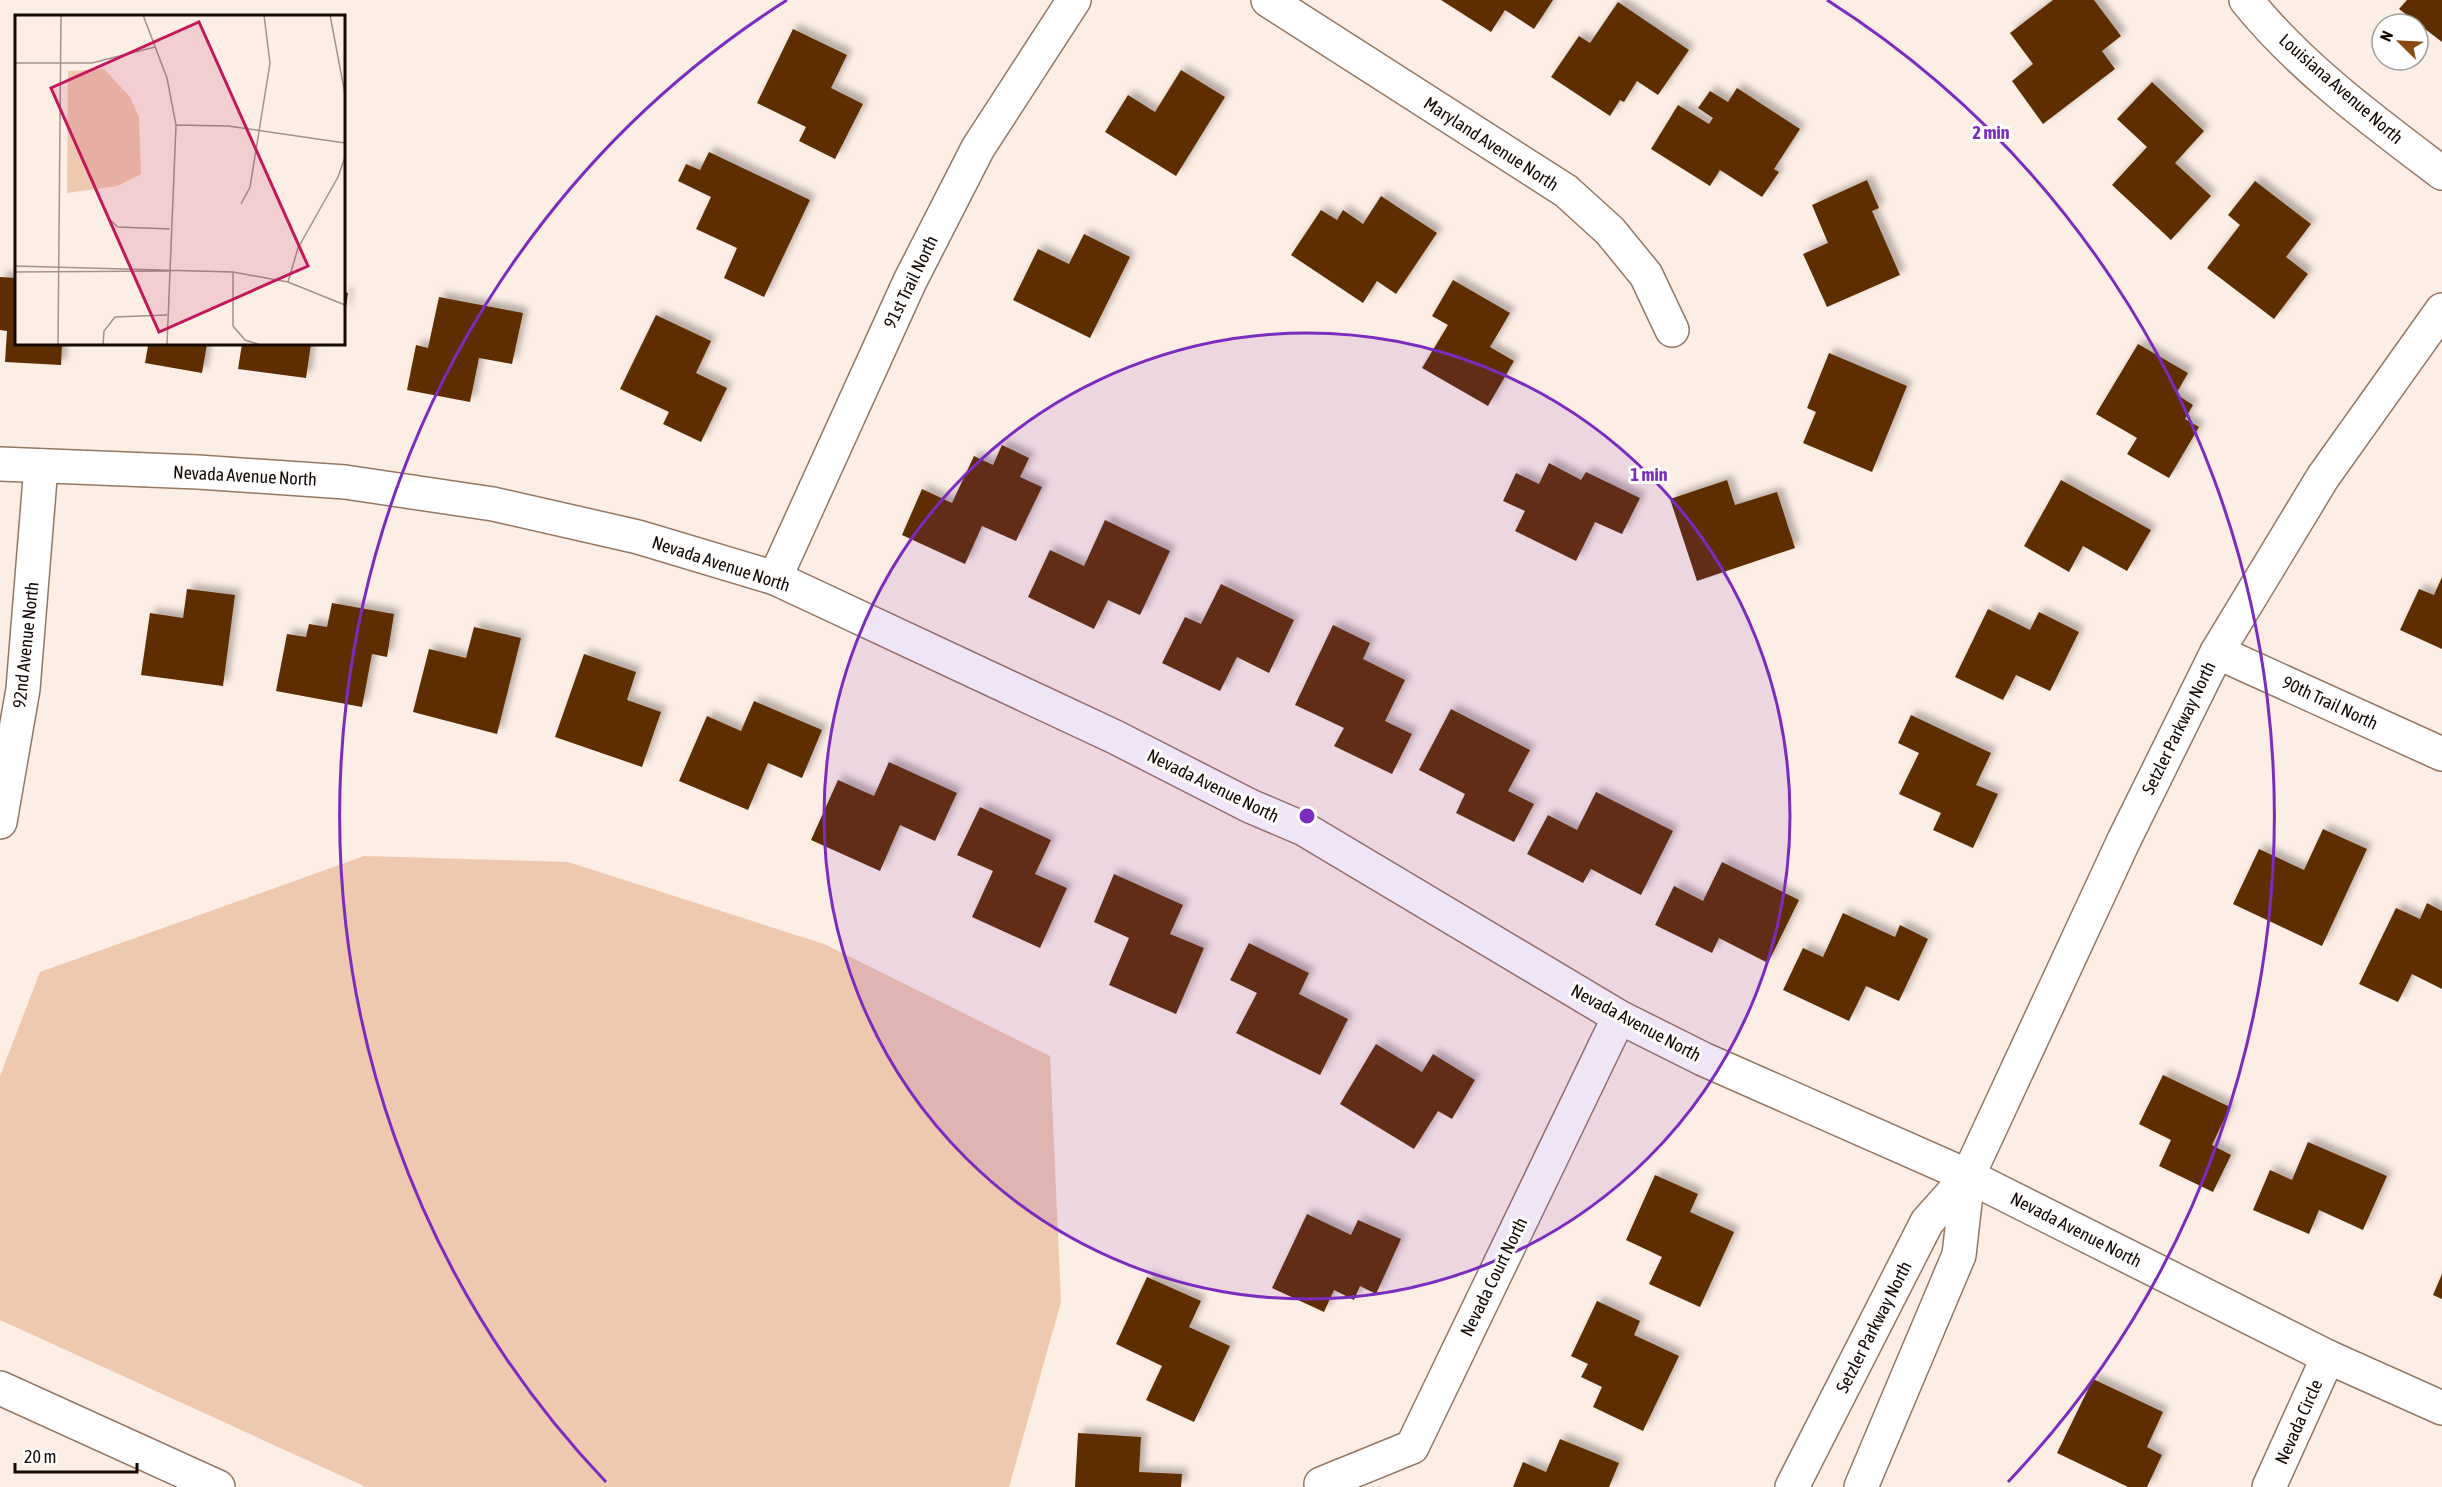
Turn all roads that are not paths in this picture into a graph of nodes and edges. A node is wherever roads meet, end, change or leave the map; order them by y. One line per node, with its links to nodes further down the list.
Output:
1 (1074, 0): 9 (street, 91st Trail North)
2 (1268, 0): 6 (street, Maryland Avenue North)
3 (2246, 0): 4 (street, Louisiana Avenue North)
4 (2442, 173)
5 (2442, 310): 10 (street, Setzler Parkway North)
6 (1672, 330)
7 (0, 464): 8 (street, Nevada Avenue North)
8 (40, 466): 9 (street, Nevada Avenue North); 12 (street, 92nd Avenue North)
9 (775, 578): 13 (street, Nevada Avenue North)
10 (2217, 652): 11 (street, 90th Trail North); 14 (street, Setzler Parkway North)
11 (2442, 754)
12 (0, 822)
13 (1618, 1017): 14 (street, Nevada Avenue North); 18 (street, Nevada Court North)
14 (1968, 1176): 15 (street, Nevada Avenue North); 20 (street, Setzler Parkway North); 21 (street, Setzler Parkway North)
15 (2328, 1357): 17 (street, Nevada Avenue North); 22 (street, Nevada Circle)
16 (0, 1388): 19 (street)
17 (2442, 1408)
18 (1321, 1484)
19 (218, 1487)
20 (1792, 1487)
21 (1861, 1487)
22 (2269, 1487)

